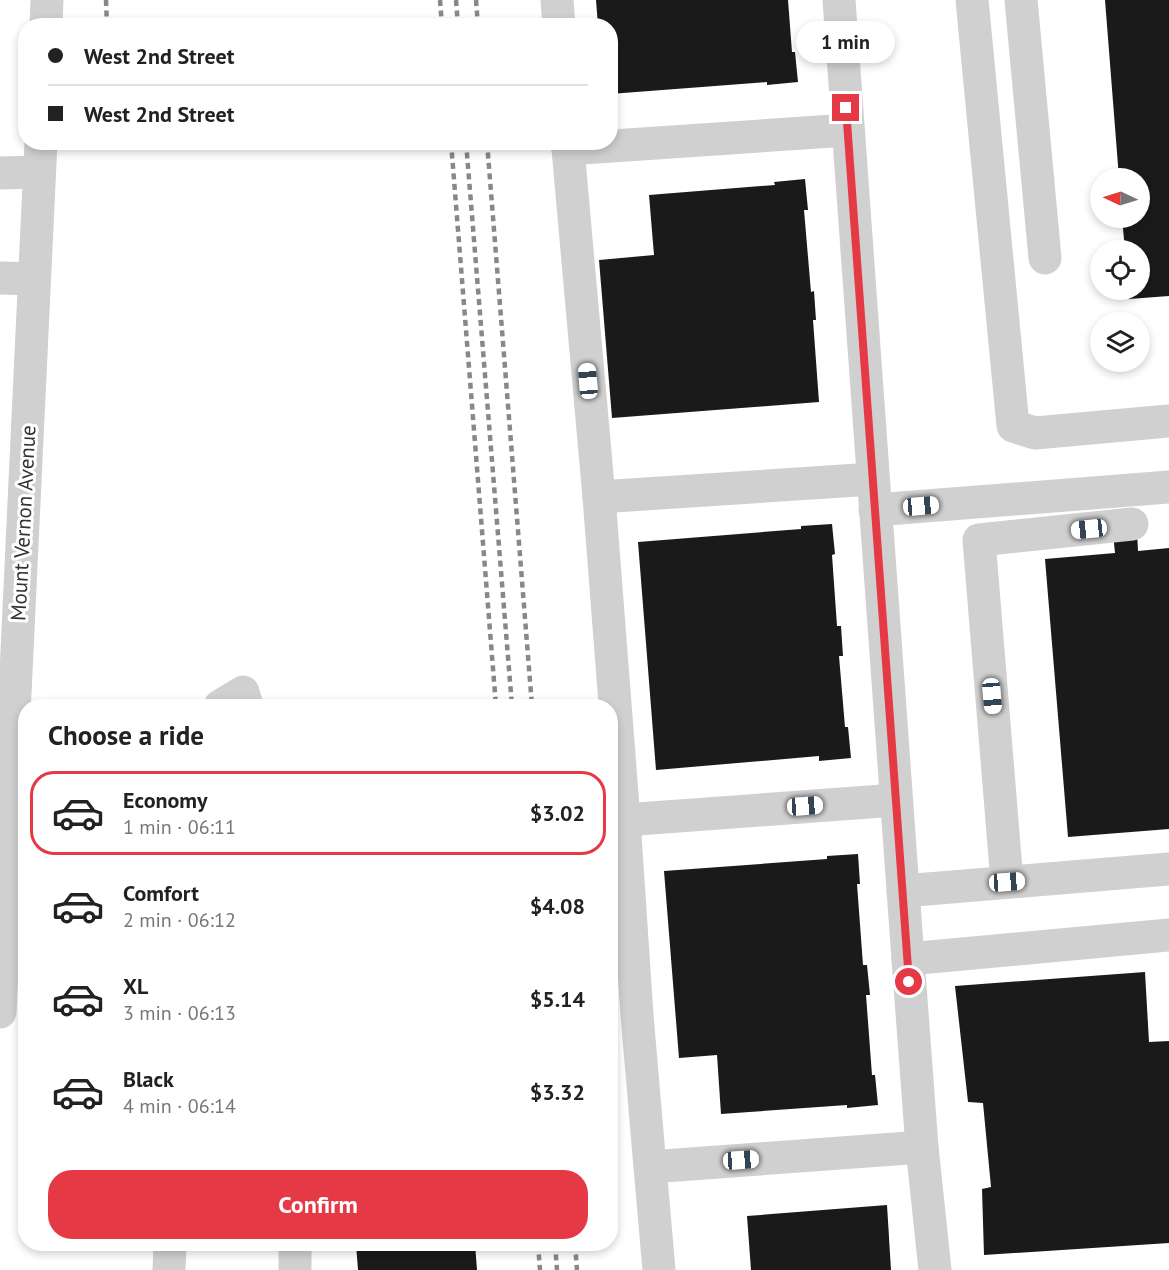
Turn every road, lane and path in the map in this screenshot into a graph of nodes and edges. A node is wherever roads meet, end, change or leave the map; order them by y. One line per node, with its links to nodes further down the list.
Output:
1 (47, 0): 6 (street)
2 (557, 0): 7 (street)
3 (839, 0): 8 (street)
4 (972, 0): 16 (street)
5 (1021, 0): 13 (street)
6 (46, 18)
7 (558, 18)
8 (848, 130): 9 (street); 18 (street)
9 (618, 143)
10 (568, 150): 20 (street)
11 (40, 157): 12 (street); 15 (street, Mount Vernon Avenue)
12 (0, 173)
13 (1045, 258)
14 (0, 278): 15 (street)
15 (34, 279): 19 (street, Mount Vernon Avenue)
16 (1169, 421)
17 (1169, 487): 18 (street)
18 (874, 495): 20 (street); 26 (street)
19 (12, 496): 27 (street, Mount Vernon Avenue)
20 (599, 497): 24 (street)
21 (1132, 524): 30 (street)
22 (232, 699): 23 (street)
23 (245, 699)
24 (615, 699)
25 (618, 742): 28 (street)
26 (896, 800): 28 (street); 31 (street)
27 (5, 805): 34 (street, Mount Vernon Avenue)
28 (624, 820): 36 (street)
29 (1169, 869): 30 (street)
30 (1007, 882): 31 (street)
31 (903, 891): 33 (street)
32 (1169, 935): 33 (street)
33 (908, 959): 35 (street)
34 (0, 1012)
35 (922, 1147): 36 (street); 42 (street)
36 (650, 1167): 41 (street)
37 (170, 1251): 39 (street)
38 (294, 1251): 40 (street)
39 (169, 1270)
40 (295, 1270)
41 (659, 1270)
42 (935, 1270)

